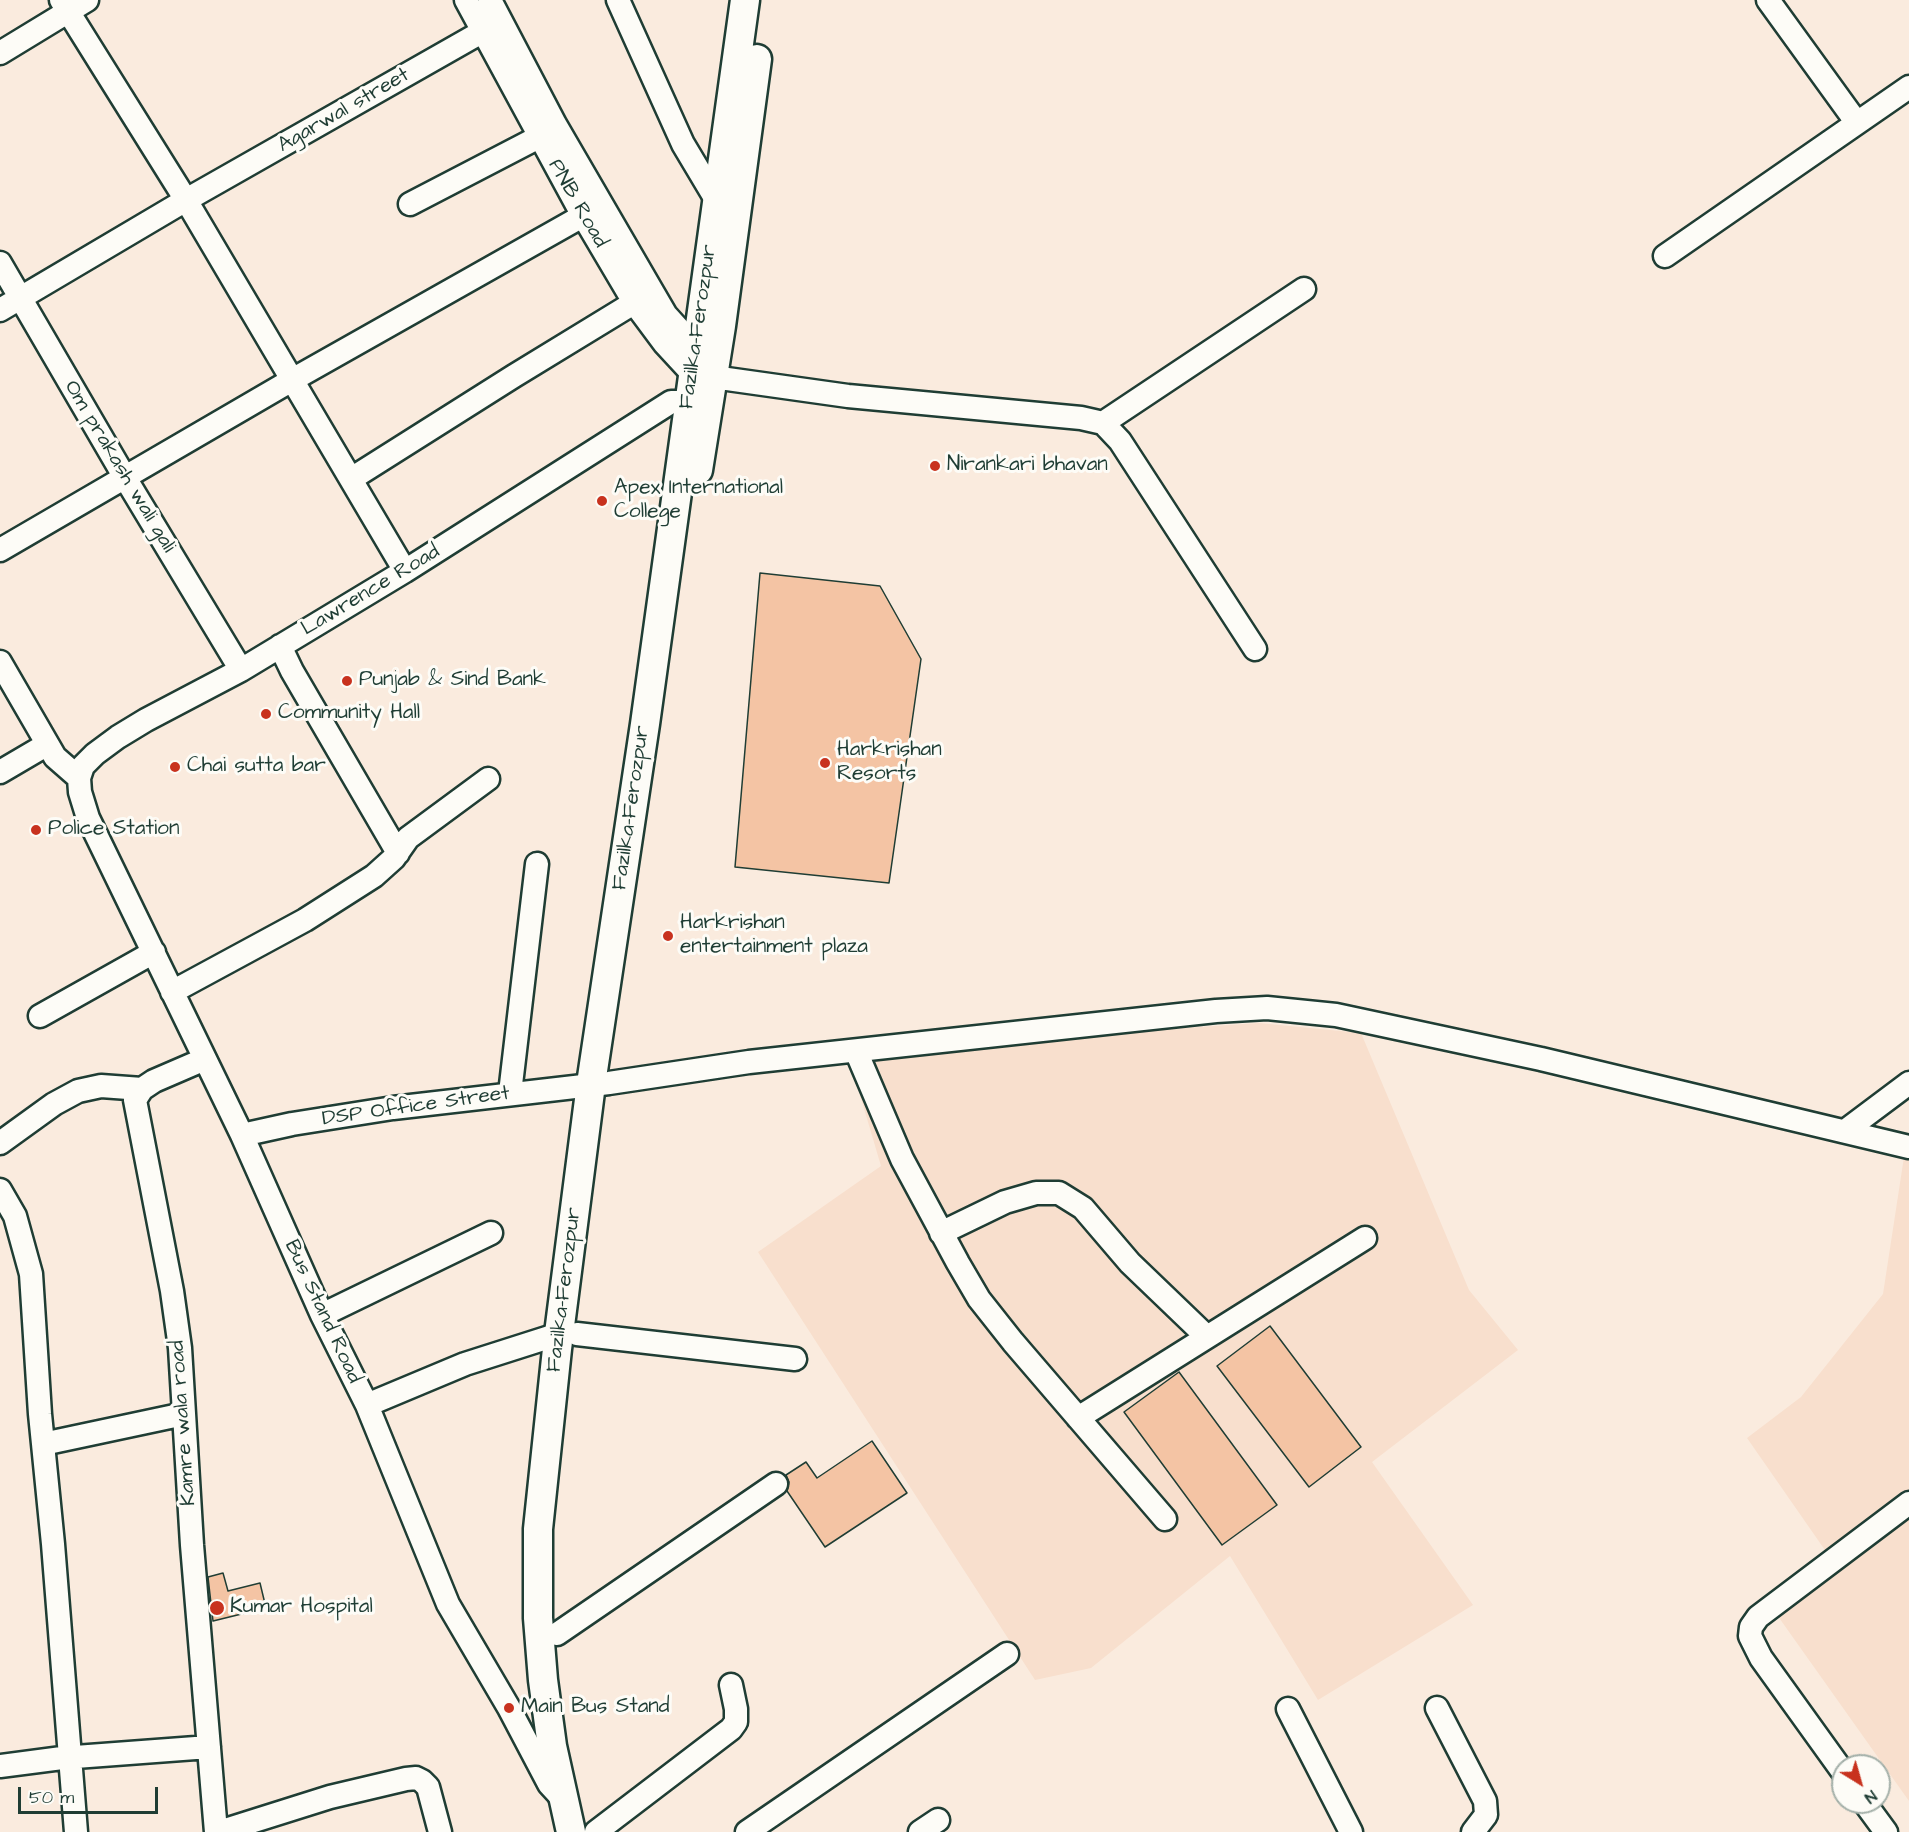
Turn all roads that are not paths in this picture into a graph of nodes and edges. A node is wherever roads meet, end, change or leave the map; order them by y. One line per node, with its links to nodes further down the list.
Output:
1 (87, 0): 8 (street)
2 (466, 0): 9 (street, PNB Road)
3 (490, 0): 9 (street, PNB Road)
4 (618, 0): 15 (street)
5 (746, 0): 15 (main road, Fazilka-Ferozpur)
6 (765, 0): 25 (main road, Fazilka-Ferozpur)
7 (1768, 0): 12 (street)
8 (64, 6): 10 (street); 14 (street)
9 (492, 26): 13 (street, PNB Road); 14 (street, Agarwal street)
10 (0, 53)
11 (1909, 87): 12 (street)
12 (1857, 123): 18 (street)
13 (547, 130): 16 (street); 17 (street, PNB Road)
14 (186, 200): 21 (street, Agarwal street); 24 (street)
15 (717, 201): 25 (main road, Fazilka-Ferozpur)
16 (410, 204)
17 (592, 211): 22 (street, PNB Road); 24 (street)
18 (1665, 256)
19 (0, 263): 21 (street, Om prakash wali gali)
20 (1304, 289): 26 (street)
21 (20, 298): 23 (street, Agarwal street); 27 (street, Om prakash wali gali)
22 (643, 298): 25 (street, PNB Road); 28 (street)
23 (0, 310)
24 (292, 380): 27 (street); 28 (street)
25 (703, 382): 26 (street); 30 (street, Lawrence Road); 46 (main road, Fazilka-Ferozpur)
26 (1103, 423): 32 (street)
27 (124, 476): 29 (street); 34 (street, Om prakash wali gali)
28 (351, 479): 30 (street)
29 (0, 550)
30 (405, 571): 31 (street, Lawrence Road)
31 (280, 646): 34 (street, Lawrence Road); 39 (street)
32 (1256, 649)
33 (0, 662): 35 (street)
34 (241, 670): 37 (street, Lawrence Road)
35 (46, 745): 36 (street); 37 (street)
36 (0, 772)
37 (78, 778): 41 (street, Bus Stand Road)
38 (488, 778): 39 (street)
39 (398, 853): 42 (street)
40 (537, 864): 49 (street)
41 (154, 952): 42 (street, Bus Stand Road); 43 (street)
42 (172, 992): 45 (street, Bus Stand Road)
43 (40, 1016)
44 (856, 1051): 46 (street, DSP Office Street); 50 (street, DSP Office Street); 56 (street)
45 (205, 1059): 48 (street); 51 (street, Bus Stand Road)
46 (600, 1083): 49 (street, DSP Office Street); 59 (main road, Fazilka-Ferozpur)
47 (1909, 1083): 50 (street)
48 (142, 1089): 52 (street); 63 (street, Kamre wala road)
49 (510, 1094): 51 (street, DSP Office Street)
50 (1845, 1131): 53 (street, DSP Office Street)
51 (242, 1135): 58 (street, Bus Stand Road)
52 (0, 1143)
53 (1909, 1147)
54 (0, 1190): 65 (street)
55 (491, 1233): 58 (street)
56 (941, 1233): 60 (street); 64 (street)
57 (1365, 1238): 60 (street)
58 (322, 1315): 62 (street, Bus Stand Road)
59 (568, 1334): 61 (street); 62 (street); 69 (main road, Fazilka-Ferozpur)
60 (1206, 1336): 64 (street)
61 (795, 1359)
62 (367, 1405): 78 (street, Bus Stand Road)
63 (184, 1414): 65 (street); 74 (street, Kamre wala road)
64 (1078, 1418): 68 (street)
65 (43, 1444): 76 (street)
66 (776, 1484): 69 (street)
67 (1909, 1503): 75 (street)
68 (1165, 1519)
69 (550, 1623): 78 (main road); 84 (main road)
70 (1007, 1654): 86 (street)
71 (731, 1685): 85 (street)
72 (1437, 1708): 88 (street)
73 (1288, 1709): 87 (street)
74 (209, 1747): 76 (street); 81 (street, Kamre wala road)
75 (1831, 1755)
76 (70, 1757): 77 (street); 80 (street)
77 (0, 1766)
78 (564, 1800): 83 (main road)
79 (1873, 1814): 89 (street)
80 (76, 1832)
81 (218, 1832): 82 (street)
82 (440, 1832)
83 (571, 1832)
84 (586, 1832)
85 (596, 1832)
86 (747, 1832)
87 (1351, 1832)
88 (1473, 1832)
89 (1886, 1832)

